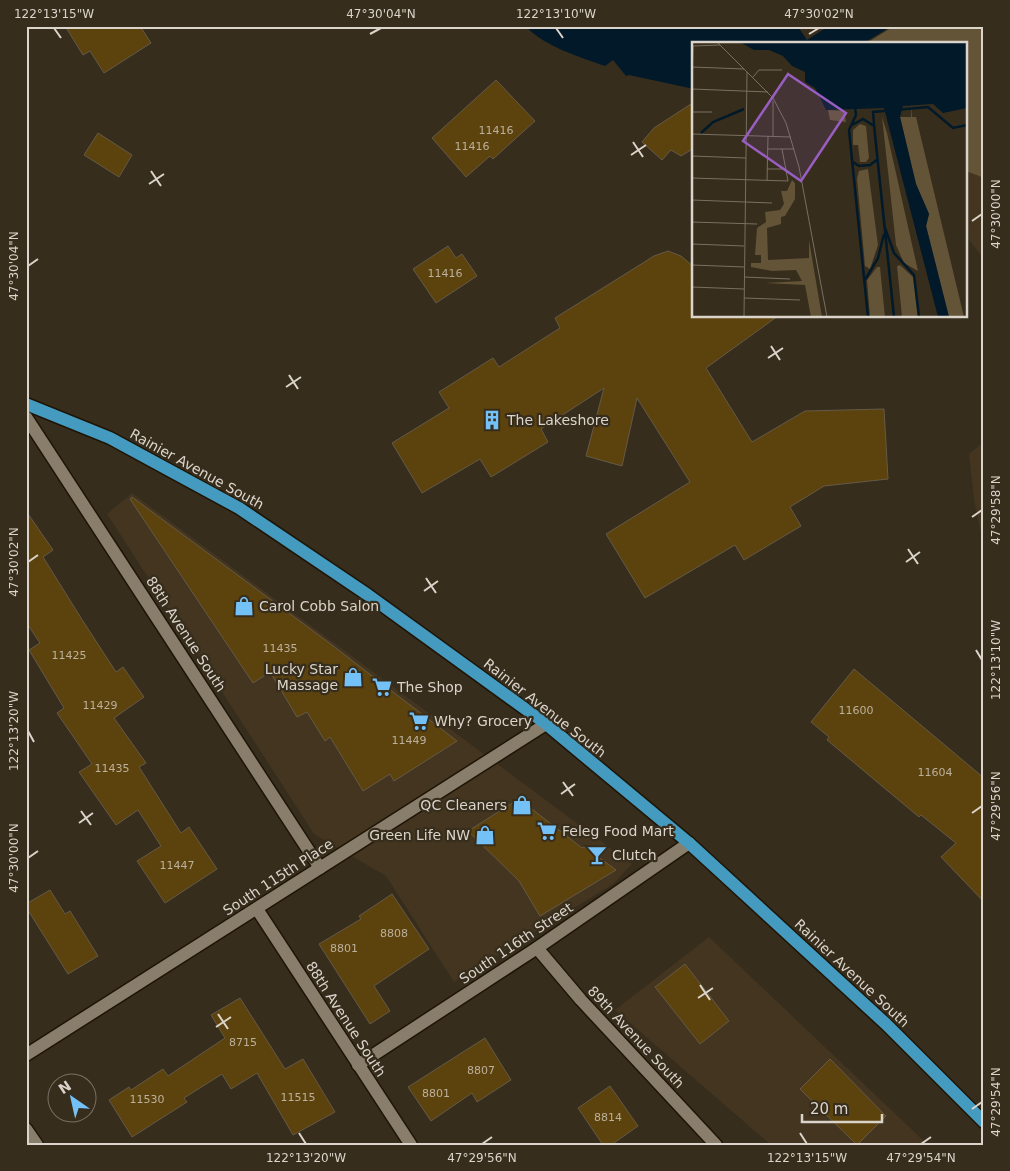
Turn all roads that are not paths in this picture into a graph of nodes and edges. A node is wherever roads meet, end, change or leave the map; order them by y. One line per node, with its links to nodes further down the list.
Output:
1 (26, 404): 3 (main road, Rainier Avenue South)
2 (26, 417): 5 (street, 88th Avenue South)
3 (546, 724): 4 (main road, Rainier Avenue South); 5 (street, South 115th Place)
4 (689, 843): 7 (street, South 116th Street); 10 (main road, Rainier Avenue South)
5 (320, 868): 6 (street, South 115th Place)
6 (257, 909): 8 (street, South 115th Place); 9 (street, 88th Avenue South)
7 (537, 948): 9 (street, South 116th Street); 14 (street, 89th Avenue South)
8 (26, 1055)
9 (358, 1065): 13 (street, 88th Avenue South)
10 (984, 1122)
11 (26, 1129): 12 (street)
12 (37, 1145)
13 (411, 1145)
14 (716, 1145)

